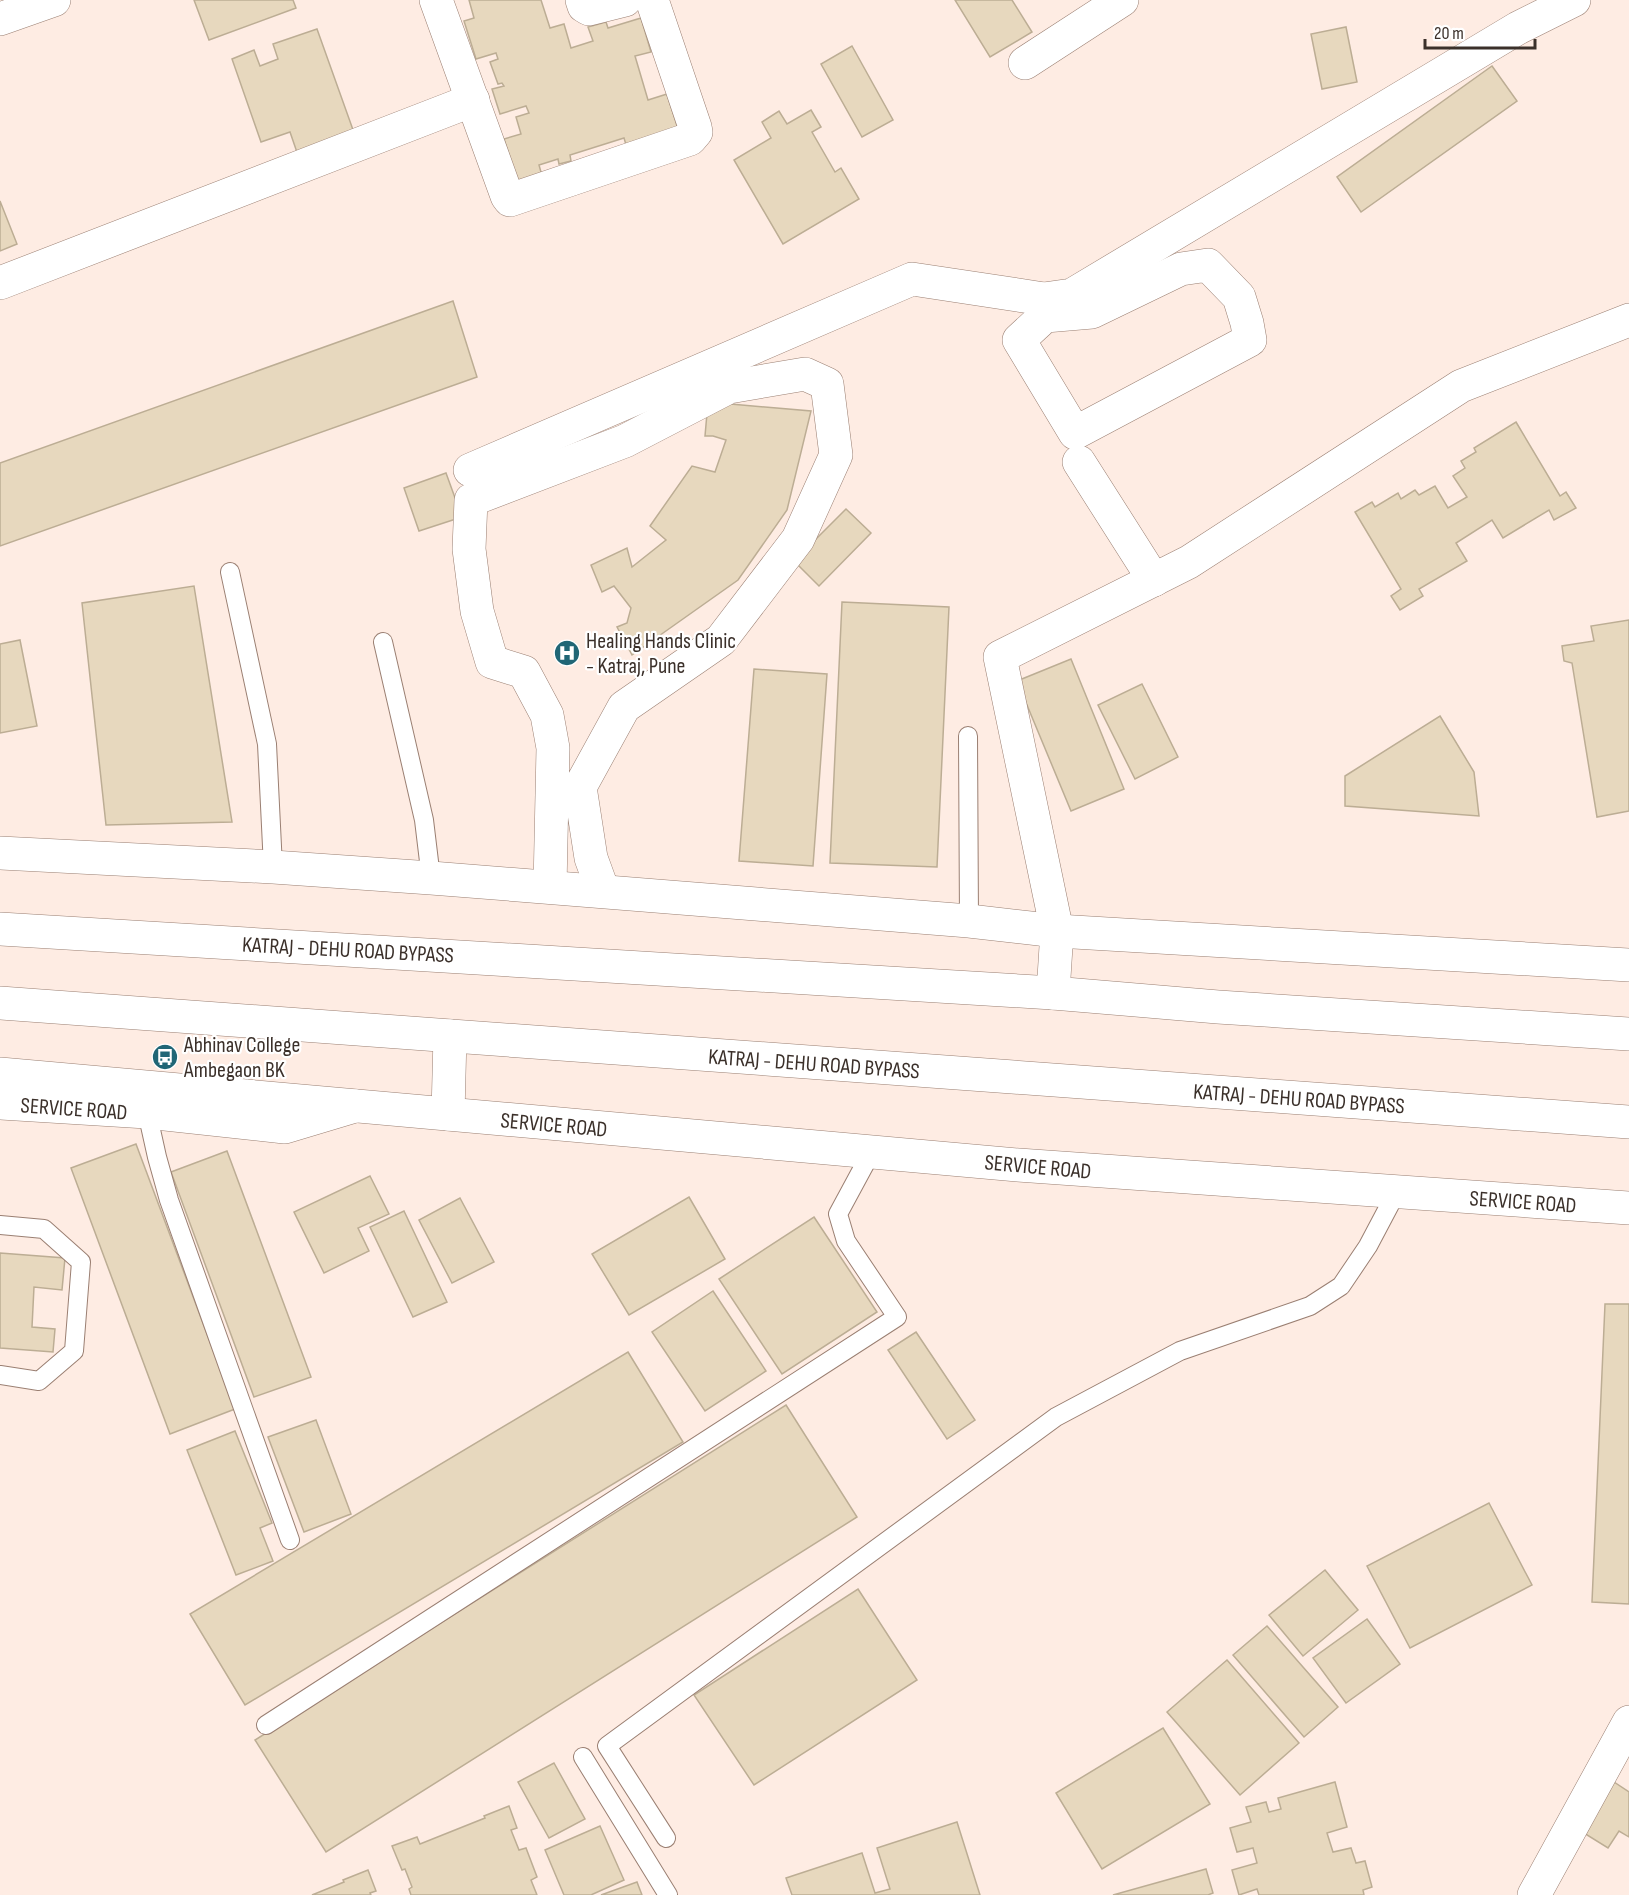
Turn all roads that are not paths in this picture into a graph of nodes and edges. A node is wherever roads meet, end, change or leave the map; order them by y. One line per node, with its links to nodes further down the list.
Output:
1 (54, 0): 8 (main road)
2 (436, 0): 10 (main road)
3 (582, 0): 4 (main road)
4 (625, 0)
5 (652, 0): 10 (main road)
6 (1122, 0): 9 (main road)
7 (1574, 0): 12 (main road)
8 (0, 19)
9 (1025, 63)
10 (473, 100): 11 (main road)
11 (0, 283)
12 (1044, 307): 12 (main road); 15 (main road)
13 (1629, 320): 17 (main road)
14 (1080, 462): 17 (main road)
15 (470, 470)
16 (230, 572): 21 (lane)
17 (1154, 580): 27 (main road)
18 (383, 642): 22 (lane)
19 (968, 736): 25 (lane)
20 (0, 853): 21 (main road)
21 (273, 867): 22 (main road)
22 (431, 878): 23 (main road)
23 (550, 887): 24 (main road); 24 (main road)
24 (603, 891): 25 (main road)
25 (969, 921): 27 (main road)
26 (0, 929): 29 (main road, KATRAJ - DEHU ROAD BYPASS)
27 (1057, 931): 28 (main road); 29 (main road)
28 (1629, 965)
29 (1053, 993): 31 (main road, KATRAJ - DEHU ROAD BYPASS)
30 (0, 1003): 32 (main road, KATRAJ - DEHU ROAD BYPASS)
31 (1629, 1034)
32 (450, 1036): 37 (main road); 38 (main road, KATRAJ - DEHU ROAD BYPASS)
33 (0, 1074): 35 (main road, SERVICE ROAD)
34 (0, 1103): 36 (main road, SERVICE ROAD)
35 (360, 1105): 36 (main road, SERVICE ROAD); 37 (main road, SERVICE ROAD)
36 (147, 1112): 44 (lane)
37 (448, 1114): 39 (main road, SERVICE ROAD)
38 (1629, 1122)
39 (872, 1152): 40 (main road, SERVICE ROAD); 46 (lane)
40 (1396, 1193): 41 (main road, SERVICE ROAD); 48 (lane)
41 (1629, 1208)
42 (0, 1225): 43 (lane)
43 (0, 1375)
44 (290, 1540)
45 (1629, 1722): 50 (main road)
46 (266, 1725)
47 (584, 1757): 49 (lane)
48 (666, 1838)
49 (668, 1895)
50 (1534, 1895)

